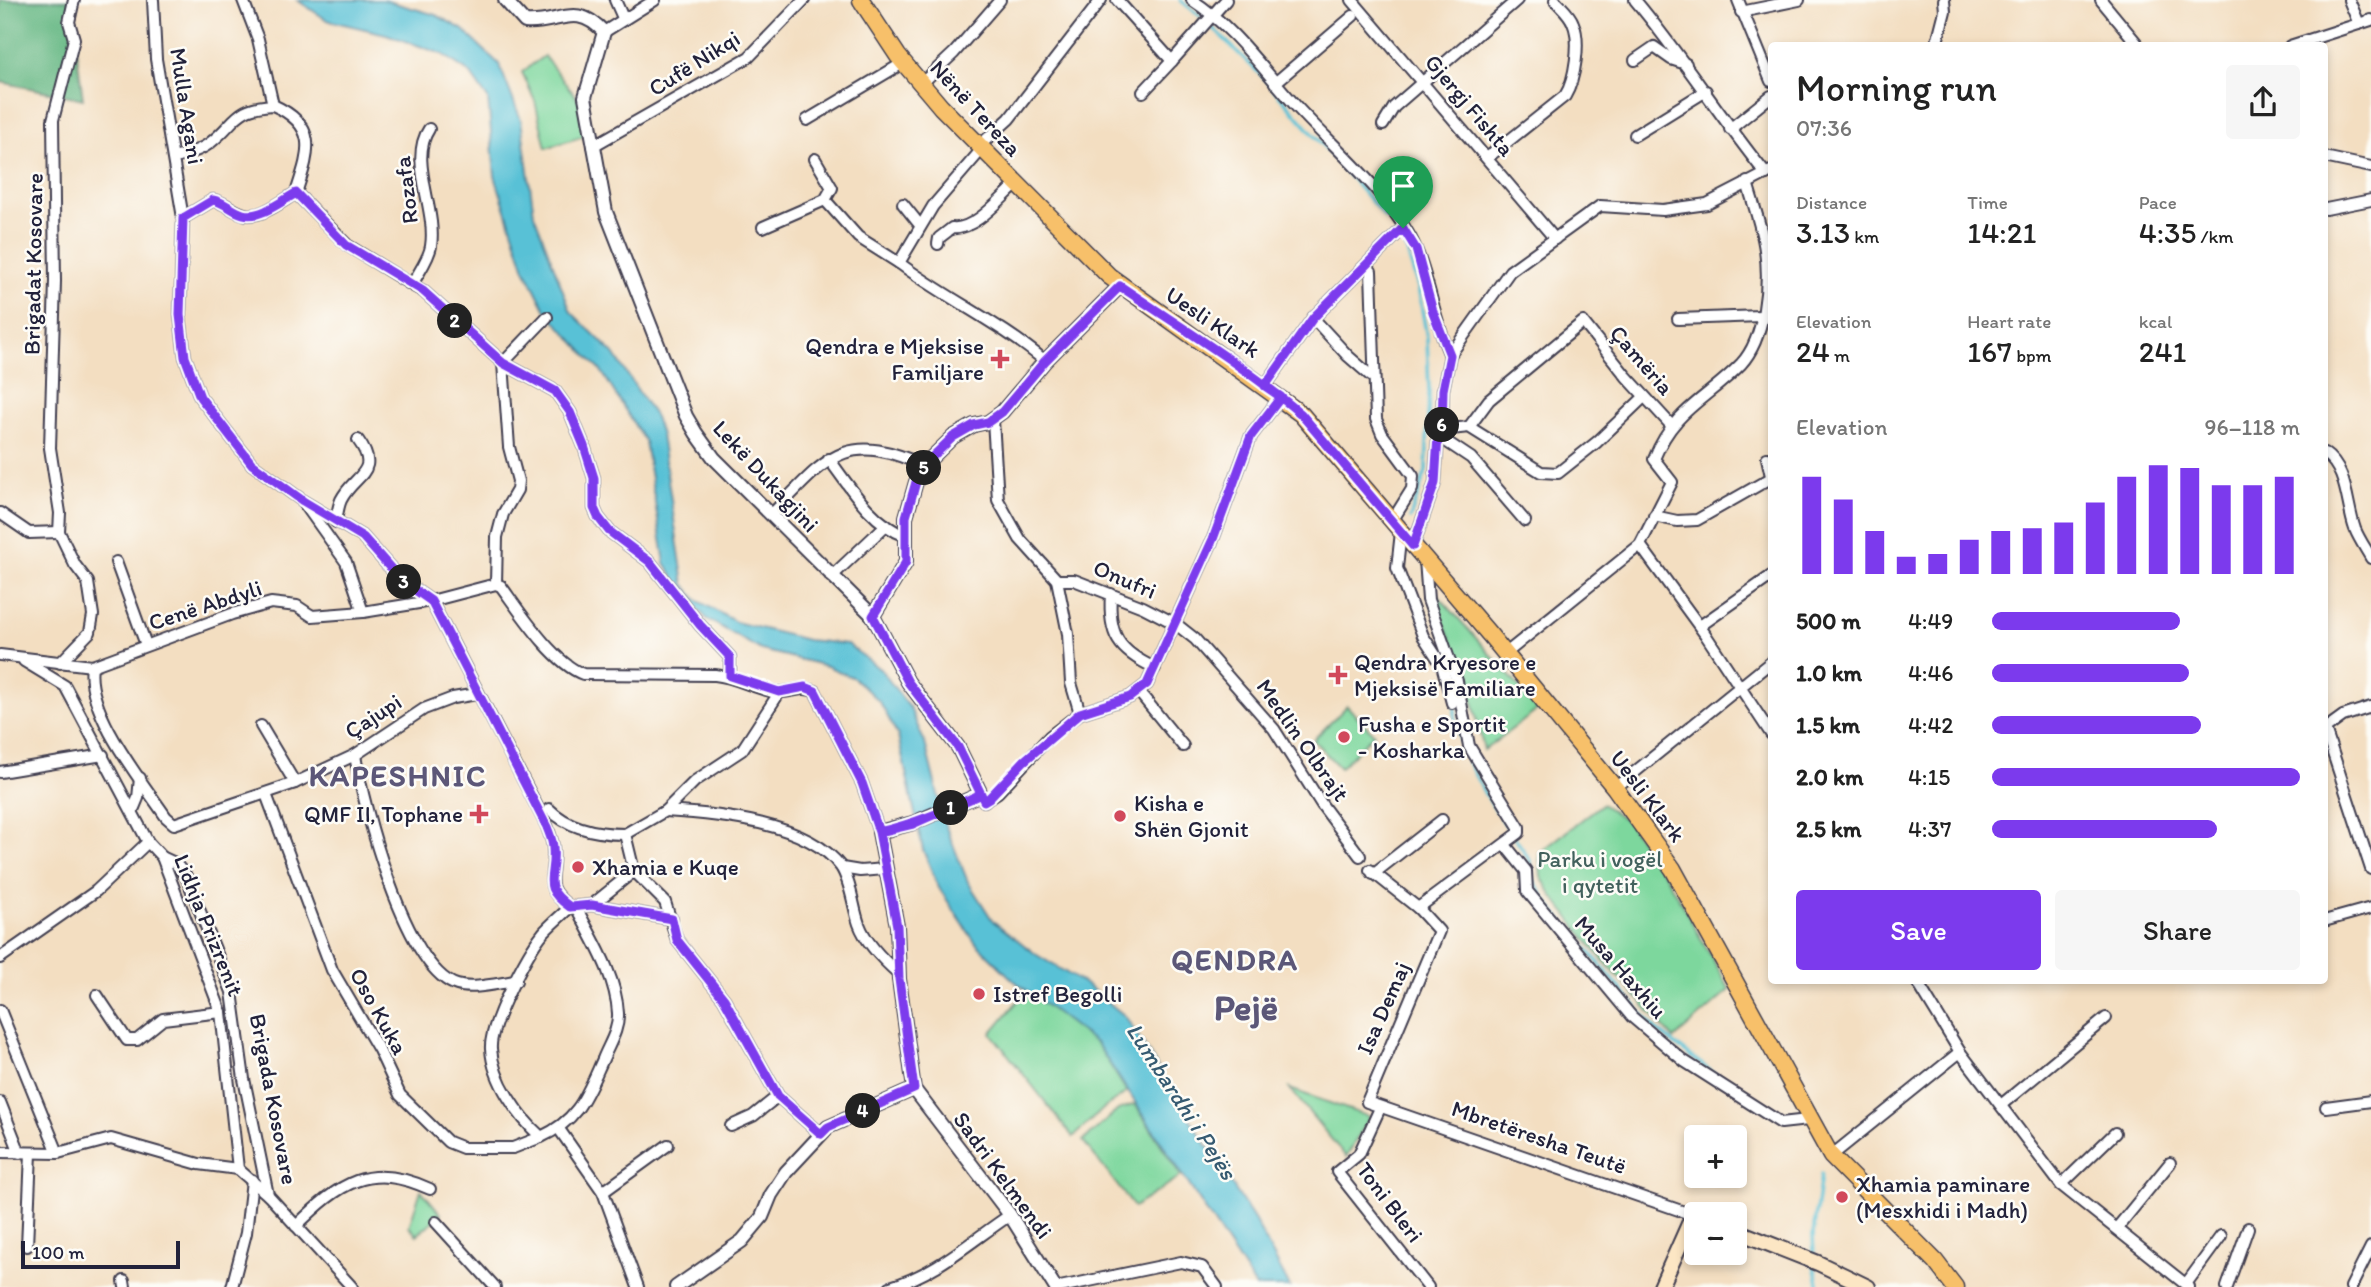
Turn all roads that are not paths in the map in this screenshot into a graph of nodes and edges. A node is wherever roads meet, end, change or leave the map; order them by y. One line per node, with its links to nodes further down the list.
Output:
1 (74, 0): 105 (street, Brigadat Kosovare)
2 (153, 0): 52 (street, Mulla Agani)
3 (243, 0): 44 (street)
4 (505, 0): 29 (street)
5 (615, 0): 26 (street)
6 (655, 0): 26 (street)
7 (804, 0): 50 (street, Cufë Nikqi)
8 (861, 0): 35 (main road, Nënë Tereza)
9 (1000, 0): 40 (street)
10 (1101, 0): 51 (street)
11 (1117, 0): 34 (street)
12 (1192, 0): 24 (street)
13 (1226, 0): 24 (street)
14 (1353, 0): 38 (street, Gjergj Fishta)
15 (1517, 0): 38 (street)
16 (1555, 0): 53 (street)
17 (1635, 0): 36 (street)
18 (1738, 0): 23 (street)
19 (1798, 0): 23 (street)
20 (1944, 0): 30 (street)
21 (2101, 0): 31 (street)
22 (2349, 0): 28 (street)
23 (1741, 12): 37 (street)
24 (1212, 16): 34 (street); 39 (street)
25 (1353, 16): 39 (street)
26 (623, 18): 29 (street)
27 (2371, 20): 28 (street)
28 (2358, 24): 32 (street)
29 (604, 32): 50 (street, Lekë Dukagjini)
30 (1937, 42)
31 (2136, 42)
32 (2302, 42)
33 (1635, 60): 36 (street)
34 (1172, 61): 42 (street)
35 (904, 63): 40 (main road, Nënë Tereza); 45 (street, Nënë Tereza)
36 (1686, 64): 41 (street)
37 (1768, 74)
38 (1423, 82): 46 (street); 53 (street, Gjergj Fishta)
39 (1275, 83): 68 (street)
40 (921, 84): 51 (main road, Nënë Tereza)
41 (1706, 91): 48 (street); 49 (street)
42 (1143, 92)
43 (1768, 98): 48 (street)
44 (273, 104): 52 (street); 60 (street)
45 (807, 120)
46 (1383, 125)
47 (429, 130): 73 (street, Rozafa)
48 (1730, 130): 57 (street)
49 (1635, 135)
50 (593, 146): 99 (street, Lekë Dukagjini)
51 (980, 148): 59 (main road, Nënë Tereza); 66 (street)
52 (175, 158): 65 (street, Mulla Agani)
53 (1487, 158): 69 (street, Gjergj Fishta)
54 (2328, 158): 56 (street)
55 (815, 159): 61 (street)
56 (2371, 167)
57 (1768, 173): 58 (street)
58 (1746, 182): 69 (street); 75 (street)
59 (1016, 184): 70 (street, Nënë Tereza); 74 (main road, Nënë Tereza)
60 (296, 193): 65 (street); 73 (street)
61 (825, 200): 67 (street); 71 (street)
62 (2371, 200): 64 (street)
63 (903, 204): 66 (street)
64 (2328, 209)
65 (183, 218): 97 (street, Mulla Agani)
66 (919, 224): 71 (street)
67 (763, 227)
68 (1403, 228): 77 (street); 79 (street)
69 (1555, 239): 79 (street)
70 (938, 244)
71 (898, 263): 80 (street)
72 (1371, 271): 104 (street)
73 (412, 285): 81 (street)
74 (1120, 286): 80 (street); 83 (main road, Uesli Klark)
75 (1765, 313): 78 (street); 87 (street)
76 (547, 317): 81 (street)
77 (1313, 318): 82 (street); 83 (street)
78 (1678, 319)
79 (1450, 355): 89 (street)
80 (1045, 361): 86 (street)
81 (503, 363): 115 (street); 130 (street)
82 (1371, 376)
83 (1265, 386): 84 (main road, Uesli Klark)
84 (1281, 397): 104 (main road, Uesli Klark); 120 (street)
85 (1644, 397): 87 (street, Çamëria); 88 (street); 88 (street, Çamëria)
86 (993, 420): 95 (street); 114 (street)
87 (1671, 425): 100 (street)
88 (1469, 427): 89 (street)
89 (1440, 433): 101 (street); 108 (street)
90 (358, 440): 102 (street)
91 (1767, 457): 94 (street)
92 (2328, 457): 109 (street)
93 (829, 459): 95 (street); 99 (street); 103 (street)
94 (1768, 462)
95 (925, 466): 106 (street)
96 (1768, 479): 100 (street)
97 (303, 501): 102 (street, Mulla Agani); 118 (street)
98 (0, 513): 105 (street)
99 (772, 514): 112 (street, Lekë Dukagjini)
100 (1654, 516): 107 (street)
101 (1525, 521)
102 (336, 522): 117 (street, Mulla Agani)
103 (886, 525): 106 (street); 112 (street)
104 (1397, 527): 108 (main road, Uesli Klark); 135 (street)
105 (59, 532): 126 (street, Brigadat Kosovare)
106 (906, 536): 119 (street)
107 (1640, 545): 121 (street); 123 (street)
108 (1413, 546): 110 (main road, Uesli Klark)
109 (2371, 558)
110 (1424, 560): 123 (main road, Uesli Klark); 157 (street, Musa Haxhiu)
111 (116, 562): 122 (street)
112 (831, 577): 119 (street, Lekë Dukagjini)
113 (1768, 578): 121 (street)
114 (1057, 580): 116 (street, Onufri); 137 (street)
115 (496, 584): 117 (street, Cenë Abdyli); 130 (street)
116 (1111, 594): 120 (street, Onufri); 129 (street)
117 (431, 601): 118 (street, Cenë Abdyli); 134 (street)
118 (363, 612): 122 (street, Cenë Abdyli)
119 (873, 616): 150 (street, Lekë Dukagjini)
120 (1175, 624): 129 (street); 159 (street, Medlin Olbrajt)
121 (1700, 626): 131 (street)
122 (146, 645): 127 (street, Cenë Abdyli)
123 (1504, 654): 148 (main road, Uesli Klark)
124 (0, 655): 125 (street, Lidhja Prizrenit)
125 (22, 659): 126 (street, Lidhja Prizrenit); 143 (street, Lidhja Prizrenit)
126 (60, 663): 127 (street, Cenë Abdyli)
127 (92, 666): 146 (street, Çajupi)
128 (1768, 666): 131 (street)
129 (1155, 668): 133 (street)
130 (730, 676): 132 (street)
131 (1742, 689): 140 (street); 148 (street)
132 (779, 692): 153 (street); 155 (street)
133 (1139, 692): 137 (street); 142 (street)
134 (477, 694): 144 (street, Çajupi); 166 (street)
135 (1452, 703)
136 (2371, 706): 139 (street)
137 (1080, 713): 150 (street)
138 (261, 726): 147 (street)
139 (2328, 727)
140 (1768, 729)
141 (2328, 738): 163 (street)
142 (1183, 746)
143 (103, 755): 145 (street); 152 (street, Lidhja Prizrenit)
144 (355, 755): 147 (street, Çajupi); 173 (street)
145 (0, 772)
146 (140, 778): 149 (street, Çajupi); 152 (street)
147 (295, 783): 149 (street, Çajupi)
148 (1615, 788): 188 (main road, Uesli Klark)
149 (266, 794): 193 (street, Oso Kuka)
150 (985, 796): 155 (street)
151 (549, 808): 156 (street)
152 (133, 810): 158 (street, Lidhja Prizrenit)
153 (665, 811): 156 (street); 161 (street)
154 (1442, 820): 167 (street)
155 (879, 832): 162 (street)
156 (625, 834): 164 (street)
157 (1512, 839): 167 (street); 188 (street, Musa Haxhiu)
158 (148, 842): 160 (street, Lidhja Prizrenit); 171 (street)
159 (1360, 856)
160 (162, 858): 177 (street, Lidhja Prizrenit); 205 (street, Brigada Kosovare)
161 (842, 869): 162 (street); 172 (street)
162 (885, 869): 172 (street)
163 (2371, 869)
164 (634, 872): 165 (street); 169 (street)
165 (592, 905): 166 (street); 169 (street)
166 (573, 907): 173 (street); 190 (street)
167 (1418, 908): 184 (street, Isa Demaj)
168 (2371, 908): 170 (street)
169 (672, 919): 181 (street)
170 (2328, 920)
171 (0, 958)
172 (899, 974): 180 (street)
173 (516, 981): 193 (street)
174 (1919, 984): 179 (street)
175 (97, 995): 177 (street)
176 (0, 1010): 197 (street)
177 (221, 1012): 200 (street, Lidhja Prizrenit)
178 (2106, 1018): 185 (street)
179 (1960, 1052): 185 (street); 198 (street)
180 (917, 1094): 192 (street); 207 (street, Sadri Kelmendi)
181 (778, 1096): 189 (street); 192 (street)
182 (2371, 1101): 186 (street)
183 (0, 1102): 196 (street)
184 (1367, 1102): 187 (street, Mbretëresha Teutë)
185 (2001, 1105): 202 (street)
186 (2326, 1107)
187 (1380, 1108): 206 (street, Mbretëresha Teutë); 226 (street, Toni Bleri)
188 (1808, 1120): 198 (main road, Uesli Klark)
189 (731, 1126)
190 (559, 1129): 193 (street, Oso Kuka); 204 (street)
191 (2115, 1133): 202 (street)
192 (821, 1134): 222 (street)
193 (541, 1136)
194 (668, 1145): 204 (street)
195 (0, 1152): 196 (street)
196 (26, 1153): 197 (street); 215 (street)
197 (58, 1153): 200 (street)
198 (1831, 1156): 229 (main road, Uesli Klark)
199 (2170, 1163): 210 (street)
200 (238, 1169): 201 (street)
201 (252, 1180): 205 (street); 218 (street, Brigada Kosovare)
202 (2061, 1185): 210 (street)
203 (430, 1189): 209 (street)
204 (603, 1192): 221 (street)
205 (271, 1198): 209 (street)
206 (1684, 1212)
207 (1010, 1215): 223 (street); 224 (street, Sadri Kelmendi)
208 (436, 1222): 220 (street)
209 (296, 1226): 219 (street)
210 (2117, 1228): 217 (street)
211 (2248, 1228): 230 (street)
212 (1747, 1235): 228 (main road)
213 (2221, 1236): 217 (street)
214 (1684, 1239): 227 (main road)
215 (27, 1246)
216 (2371, 1247): 231 (street)
217 (2187, 1285)
218 (232, 1287)
219 (352, 1287)
220 (495, 1287)
221 (638, 1287)
222 (676, 1287)
223 (890, 1287)
224 (1057, 1287): 225 (street)
225 (1217, 1287)
226 (1428, 1287)
227 (1661, 1287)
228 (1868, 1287)
229 (1955, 1287)
230 (2227, 1287)
231 (2351, 1287)

